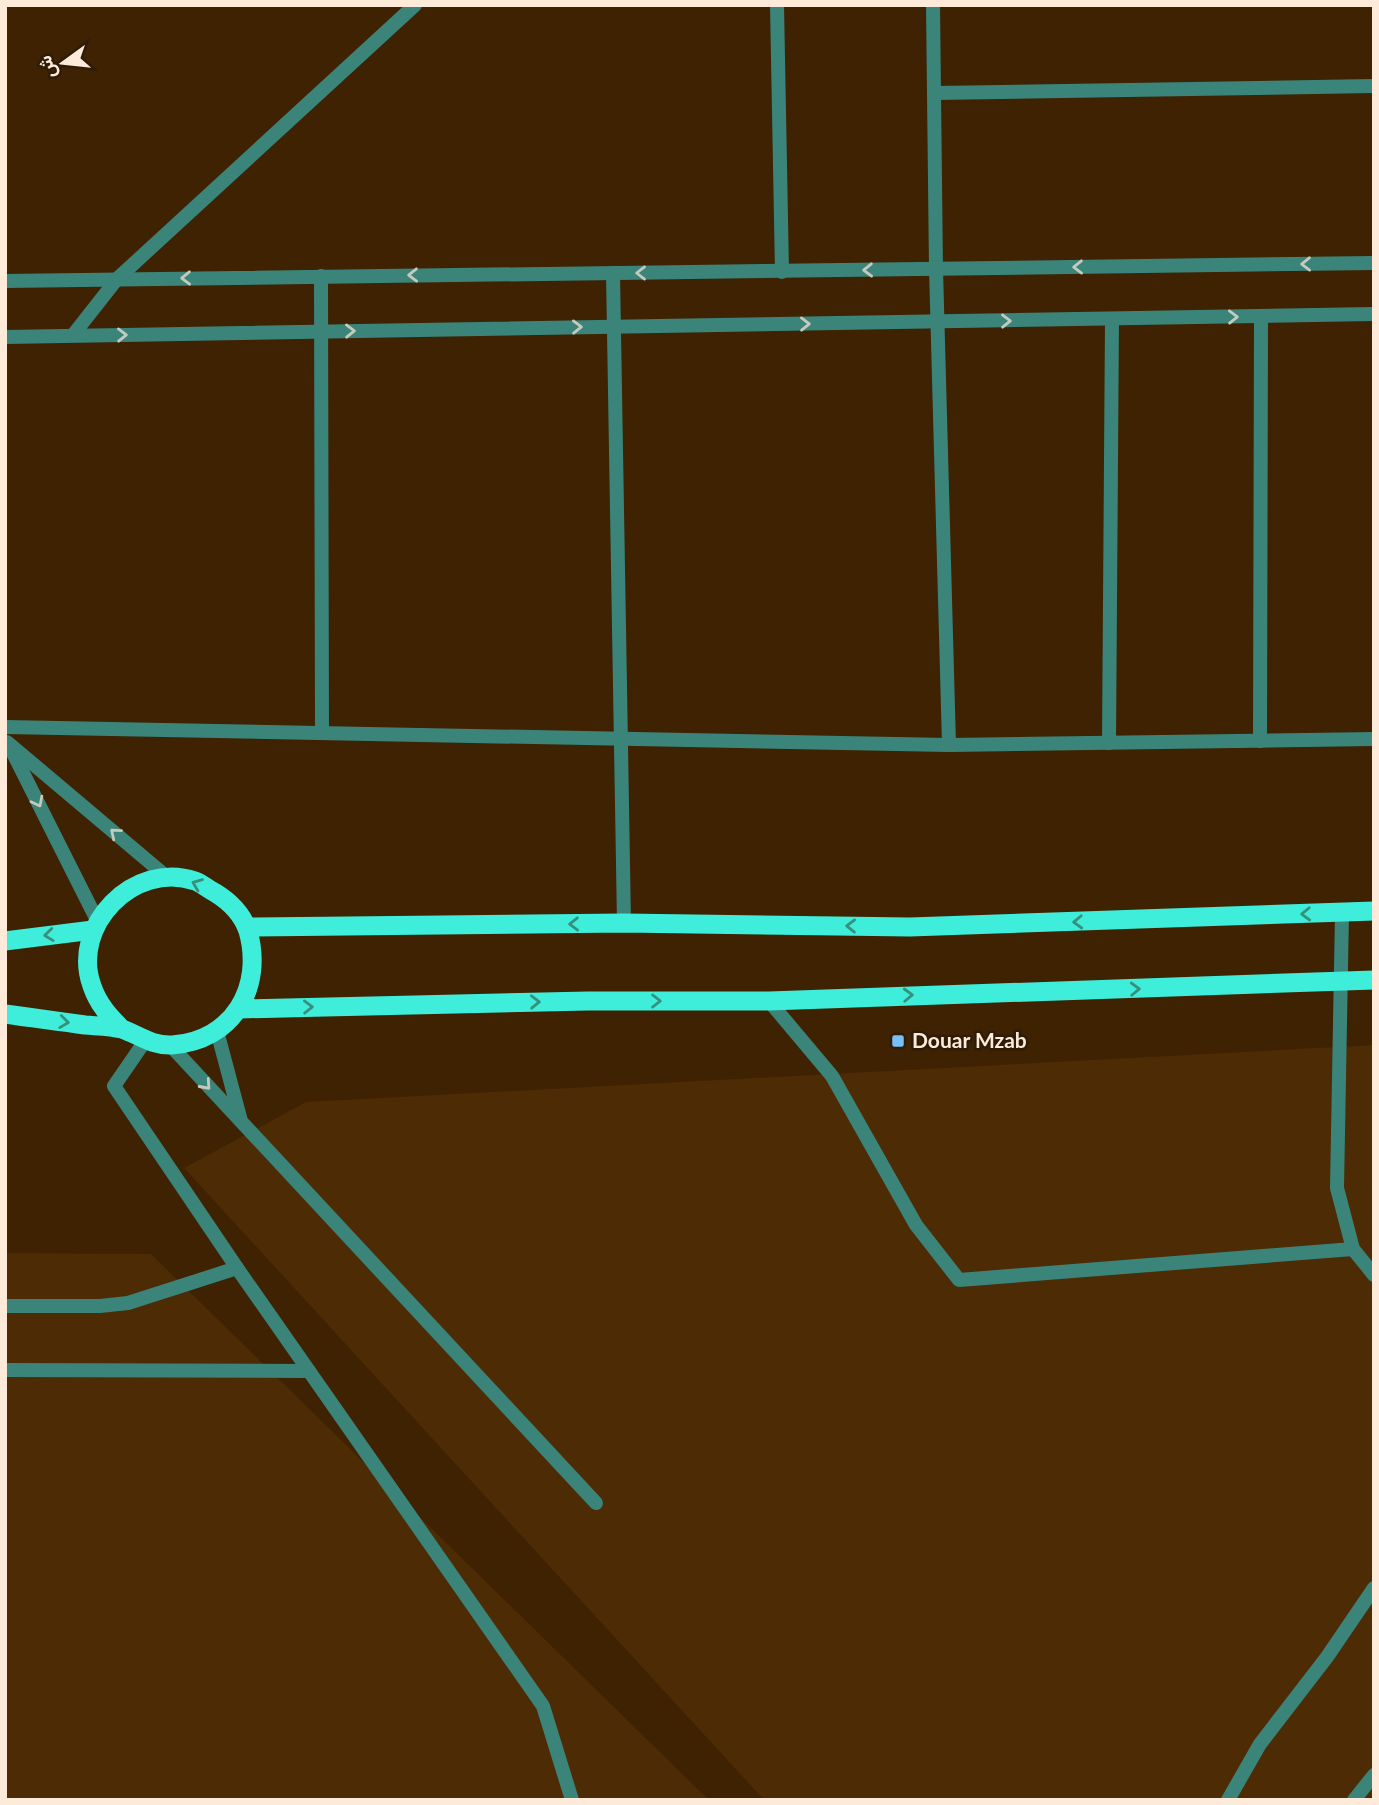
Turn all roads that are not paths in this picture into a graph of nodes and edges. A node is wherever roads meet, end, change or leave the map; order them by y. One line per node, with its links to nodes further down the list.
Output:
1 (415, 5): 11 (street)
2 (777, 5): 8 (street)
3 (933, 5): 5 (street)
4 (1374, 86): 5 (street)
5 (934, 93): 7 (street)
6 (1374, 264): 7 (street, one-way to 7)
7 (936, 269): 8 (street, one-way to 8); 16 (street)
8 (782, 272): 9 (street, one-way to 9)
9 (613, 273): 10 (street, one-way to 10); 17 (street)
10 (321, 276): 11 (street, one-way to 11); 18 (street)
11 (117, 279): 12 (street); 19 (street)
12 (5, 281)
13 (1374, 314): 14 (street)
14 (1261, 317): 15 (street, one-way to 14); 25 (street)
15 (1112, 319): 16 (street, one-way to 15); 26 (street)
16 (938, 322): 17 (street, one-way to 16); 27 (street)
17 (615, 327): 18 (street, one-way to 17); 23 (street)
18 (321, 331): 19 (street, one-way to 18); 21 (street)
19 (74, 335): 20 (street)
20 (5, 337)
21 (322, 733): 22 (street); 23 (street)
22 (6, 736): 28 (street, one-way to 22); 32 (street, one-way to 32)
23 (620, 738): 27 (street); 31 (street)
24 (1374, 739): 25 (street)
25 (1260, 741): 26 (street)
26 (1109, 743): 27 (street)
27 (949, 745)
28 (167, 877): 32 (highway); 33 (highway, one-way to 28)
29 (1374, 911): 30 (highway)
30 (1342, 913): 31 (highway, one-way to 31); 36 (street)
31 (624, 923): 33 (highway, one-way to 33)
32 (95, 925): 34 (highway, one-way to 34); 40 (highway)
33 (247, 927): 38 (highway)
34 (5, 941)
35 (1374, 980): 36 (highway)
36 (1341, 983): 37 (highway, one-way to 36); 45 (street)
37 (769, 1001): 38 (highway, one-way to 37); 45 (street)
38 (239, 1009): 41 (highway)
39 (5, 1014): 40 (highway, one-way to 40)
40 (122, 1030): 42 (highway)
41 (217, 1031): 43 (highway); 44 (street)
42 (145, 1041): 43 (highway); 46 (street)
43 (170, 1045): 44 (street, one-way to 44)
44 (243, 1126): 51 (street)
45 (1353, 1249): 47 (street)
46 (237, 1268): 48 (street); 50 (street)
47 (1374, 1275)
48 (5, 1306)
49 (5, 1370): 50 (street)
50 (309, 1371): 54 (street)
51 (596, 1503)
52 (1374, 1588): 55 (street)
53 (1374, 1775): 56 (street)
54 (572, 1800)
55 (1228, 1800)
56 (1354, 1800)

